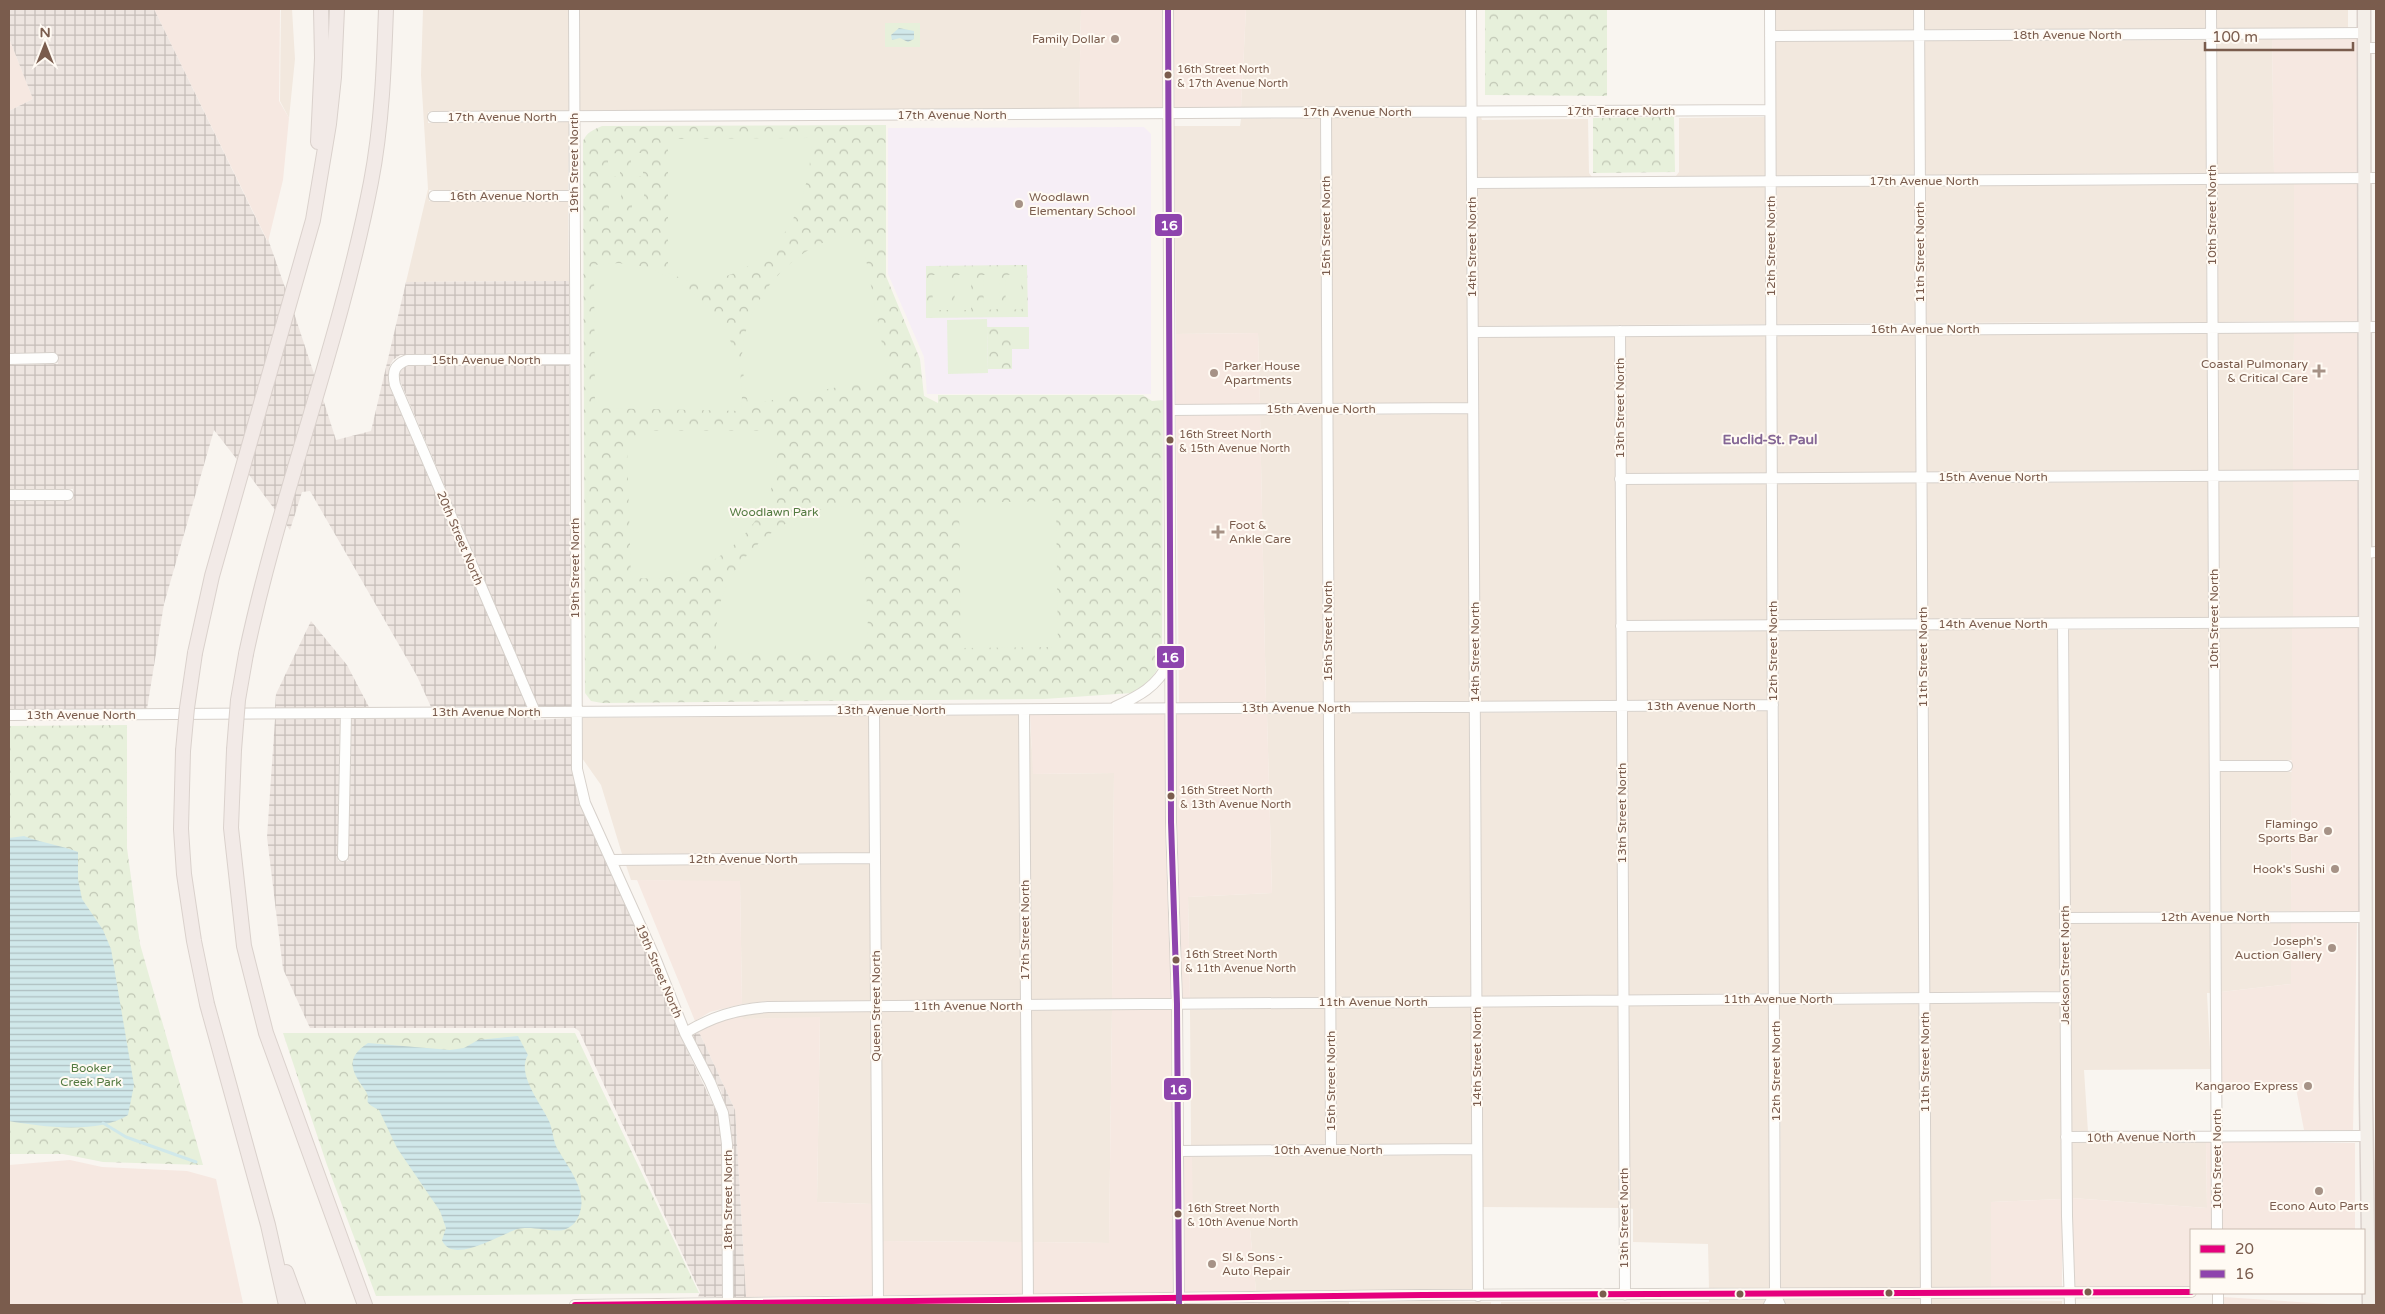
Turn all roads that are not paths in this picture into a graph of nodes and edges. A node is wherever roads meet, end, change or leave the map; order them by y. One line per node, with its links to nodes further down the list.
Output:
1 (321, 9): 31 (highway)
2 (337, 9): 31 (highway)
3 (386, 9): 17 (highway)
4 (394, 9): 17 (highway)
5 (574, 9): 22 (street, 19th Street North)
6 (1168, 9): 21 (street)
7 (1471, 9): 20 (street, 14th Street North)
8 (1770, 9): 14 (street, 12th Street North)
9 (1919, 9): 15 (street, 11th Street North)
10 (2210, 9): 13 (street, 10th Street North)
11 (2364, 9): 12 (main road)
12 (2364, 33): 13 (street, 18th Avenue North); 16 (main road)
13 (2211, 34): 15 (street, 18th Avenue North); 25 (street, 10th Street North)
14 (1770, 36): 15 (street, 18th Avenue North); 18 (street, 12th Street North)
15 (1919, 36): 27 (street, 11th Street North)
16 (2370, 48): 24 (main road)
17 (384, 63): 116 (highway, bridge)
18 (1770, 110): 20 (street, 17th Terrace North); 26 (street, 12th Street North)
19 (1326, 112): 20 (street, 17th Avenue North); 21 (street, 17th Avenue North); 43 (street, 15th Street North)
20 (1472, 112): 28 (street, 14th Street North)
21 (1169, 114): 22 (street, 17th Avenue North); 44 (street)
22 (574, 116): 23 (street, 17th Avenue North); 30 (street, 19th Street North)
23 (433, 117)
24 (2370, 178): 25 (street, 17th Avenue North); 32 (main road)
25 (2212, 179): 27 (street, 17th Avenue North); 33 (street, 10th Street North)
26 (1771, 181): 27 (street, 17th Avenue North); 28 (street, 17th Avenue North); 35 (street, 12th Street North)
27 (1920, 181): 34 (street, 11th Street North)
28 (1472, 183): 37 (street, 14th Street North)
29 (434, 196): 30 (street, 16th Avenue North)
30 (574, 196): 40 (street, 19th Street North)
31 (313, 220): 109 (highway, bridge)
32 (2370, 327): 33 (street, 16th Avenue North); 45 (main road)
33 (2212, 328): 34 (street, 16th Avenue North); 46 (street, 10th Street North)
34 (1921, 329): 35 (street, 16th Avenue North); 47 (street, 11th Street North)
35 (1771, 330): 36 (street, 16th Avenue North); 48 (street, 12th Street North)
36 (1620, 331): 37 (street, 16th Avenue North); 49 (street, 13th Street North)
37 (1473, 332): 42 (street, 14th Street North)
38 (53, 358): 39 (street)
39 (9, 359)
40 (574, 359): 41 (street, 15th Avenue North); 70 (street, 19th Street North)
41 (399, 363): 69 (street, 20th Street North)
42 (1473, 408): 43 (street, 15th Avenue North); 63 (street, 14th Street North)
43 (1327, 409): 44 (street, 15th Avenue North); 64 (street, 15th Street North)
44 (1170, 410): 59 (street)
45 (2365, 475): 46 (street, 15th Avenue North); 52 (main road)
46 (2213, 476): 47 (street, 15th Avenue North); 54 (street, 10th Street North)
47 (1922, 477): 48 (street, 15th Avenue North); 57 (street, 11th Street North)
48 (1772, 478): 49 (street, 15th Avenue North); 56 (street, 12th Street North)
49 (1620, 479): 58 (street, 13th Street North)
50 (68, 494): 51 (street)
51 (9, 495)
52 (2371, 552): 53 (main road)
53 (2365, 622): 54 (street, 14th Avenue North); 60 (main road)
54 (2214, 623): 55 (street, 14th Avenue North); 73 (street, 10th Street North)
55 (2064, 624): 57 (street, 14th Avenue North); 81 (street, Jackson Street North)
56 (1773, 625): 57 (street, 14th Avenue North); 58 (street, 14th Avenue North); 61 (street, 12th Street North)
57 (1922, 625): 83 (street, 11th Street North)
58 (1621, 626): 62 (street, 13th Street North)
59 (1170, 659): 65 (street); 66 (street)
60 (2371, 688): 75 (main road)
61 (1774, 705): 62 (street, 13th Avenue North); 84 (street, 12th Street North)
62 (1622, 706): 63 (street, 13th Avenue North); 85 (street, 13th Street North)
63 (1475, 707): 64 (street, 13th Avenue North); 86 (street, 14th Street North)
64 (1329, 708): 66 (street, 13th Avenue North); 87 (street, 15th Street North)
65 (1112, 709): 66 (street, 13th Avenue North); 68 (street, 13th Avenue North)
66 (1171, 709): 88 (street)
67 (874, 710): 68 (street, 13th Avenue North); 70 (street, 13th Avenue North); 77 (street, Queen Street North)
68 (1024, 710): 89 (street, 17th Street North)
69 (535, 712): 70 (street, 13th Avenue North); 71 (street, 13th Avenue North)
70 (576, 712): 78 (street, 19th Street North)
71 (346, 713): 72 (street, 13th Avenue North); 76 (street)
72 (9, 715)
73 (2215, 766): 74 (street); 80 (street, 10th Street North)
74 (2287, 766)
75 (2371, 846): 79 (main road)
76 (343, 856)
77 (875, 858): 78 (street, 12th Avenue North); 90 (street, Queen Street North)
78 (611, 860): 91 (street, 19th Street North)
79 (2366, 916): 80 (street, 12th Avenue North); 92 (main road)
80 (2216, 917): 81 (street, 12th Avenue North); 94 (street, 10th Street North)
81 (2065, 918): 82 (street, Jackson Street North)
82 (2066, 997): 83 (street, 11th Avenue North); 96 (street, Jackson Street North)
83 (1925, 998): 84 (street, 11th Avenue North); 105 (street, 11th Street North)
84 (1775, 999): 85 (street, 11th Avenue North); 106 (street, 12th Street North)
85 (1623, 1000): 86 (street, 11th Avenue North); 108 (street, 13th Street North)
86 (1477, 1002): 87 (street, 11th Avenue North); 98 (street, 14th Street North)
87 (1330, 1003): 88 (street, 11th Avenue North); 97 (street, 15th Street North)
88 (1177, 1004): 89 (street, 11th Avenue North); 99 (street)
89 (1026, 1005): 90 (street, 11th Avenue North); 115 (street, 17th Street North)
90 (876, 1006): 91 (street, 11th Avenue North); 110 (street, Queen Street North)
91 (685, 1033): 93 (street, 19th Street North)
92 (2371, 1038): 95 (main road)
93 (718, 1098): 114 (street, 18th Street North)
94 (2217, 1136): 95 (street, 10th Avenue North); 96 (street, 10th Avenue North); 101 (street, 10th Street North)
95 (2366, 1136): 100 (main road); 102 (main road)
96 (2066, 1137): 103 (street, Jackson Street North)
97 (1331, 1150): 98 (street, 10th Avenue North); 99 (street, 10th Avenue North)
98 (1477, 1150): 107 (street, 14th Street North)
99 (1178, 1151): 111 (street)
100 (2376, 1156)
101 (2217, 1229)
102 (2370, 1291): 122 (main road)
103 (2070, 1292): 104 (street); 105 (street); 121 (street, Jackson Street North)
104 (2190, 1292)
105 (1926, 1293): 106 (street); 120 (street, 11th Street North)
106 (1775, 1294): 108 (street); 118 (street, 12th Street North); 119 (street, 12th Street North)
107 (1478, 1296): 112 (street); 113 (street)
108 (1632, 1298): 113 (street)
109 (290, 1299)
110 (878, 1301): 114 (street); 115 (street)
111 (1179, 1301): 112 (street); 115 (street)
112 (1354, 1301)
113 (1496, 1301)
114 (728, 1303): 117 (street)
115 (1034, 1303)
116 (365, 1305)
117 (575, 1305)
118 (1769, 1305)
119 (1780, 1305)
120 (1926, 1305)
121 (2070, 1305)
122 (2369, 1305)

